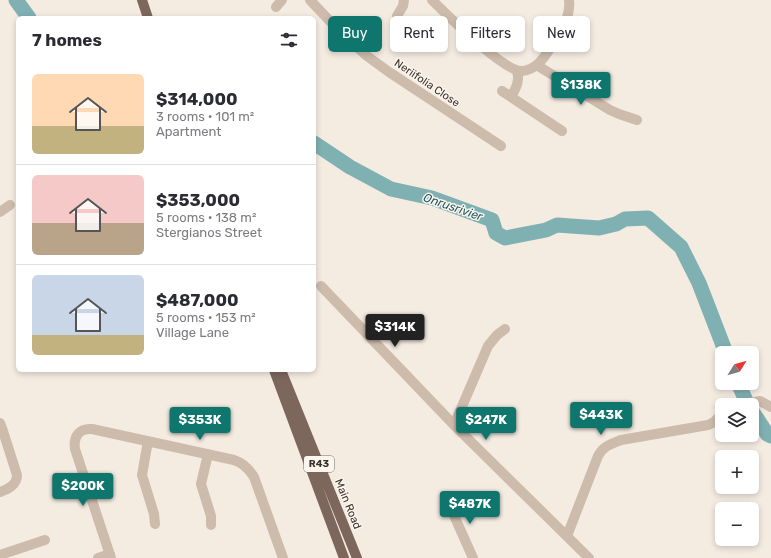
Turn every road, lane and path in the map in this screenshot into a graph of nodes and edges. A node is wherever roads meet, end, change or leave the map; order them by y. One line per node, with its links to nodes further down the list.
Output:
1 (142, 0): 6 (main road)
2 (310, 0): 14 (street, Neriifolia Close)
3 (404, 0): 7 (street)
4 (432, 0): 9 (street)
5 (569, 0): 8 (street)
6 (147, 16)
7 (397, 16)
8 (538, 66): 9 (street); 12 (street)
9 (517, 71): 11 (street)
10 (502, 91): 11 (street)
11 (511, 97): 13 (street)
12 (638, 120)
13 (562, 131)
14 (501, 146)
15 (10, 205): 16 (street)
16 (0, 212)
17 (321, 286): 25 (street)
18 (504, 329): 25 (street)
19 (275, 372): 38 (main road, Main Road / R43)
20 (282, 372): 39 (main road, Main Road / R43)
21 (759, 401): 22 (street)
22 (771, 407)
23 (715, 421): 32 (street)
24 (0, 422): 28 (street)
25 (454, 425): 32 (street)
26 (148, 441): 27 (street); 30 (street); 35 (street)
27 (208, 454): 31 (street); 37 (street)
28 (0, 492)
29 (448, 502): 40 (street)
30 (155, 524)
31 (211, 525)
32 (567, 536): 41 (street)
33 (45, 540): 34 (street)
34 (0, 555)
35 (111, 556): 36 (street)
36 (99, 558)
37 (283, 558)
38 (344, 558)
39 (357, 558)
40 (473, 558)
41 (588, 558)

